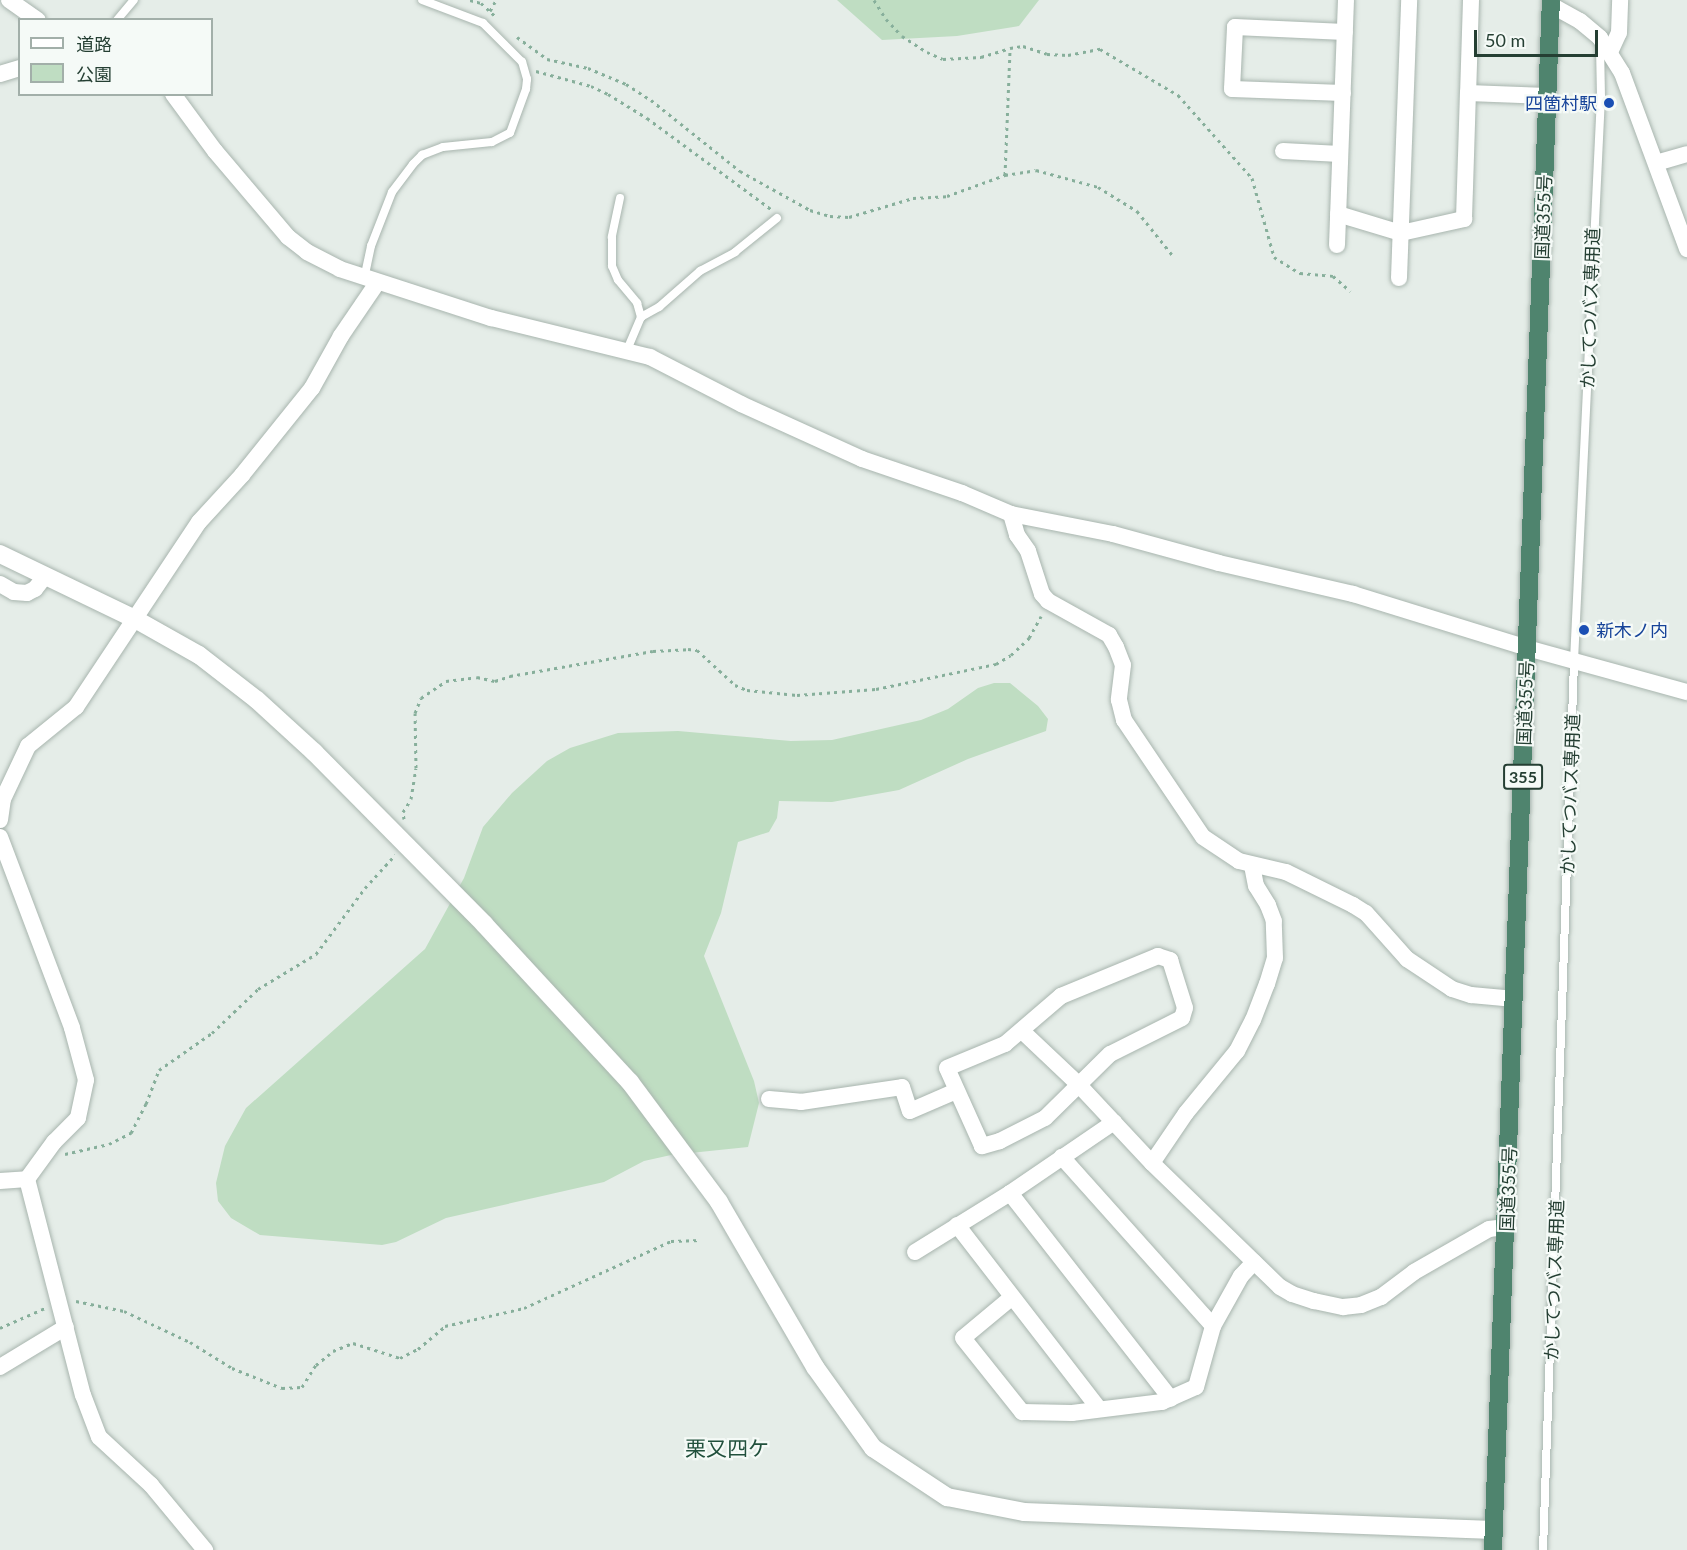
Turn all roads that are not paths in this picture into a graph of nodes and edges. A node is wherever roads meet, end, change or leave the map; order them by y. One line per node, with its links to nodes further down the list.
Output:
1 (9, 0): 9 (street)
2 (134, 0): 10 (lane)
3 (422, 0): 31 (lane)
4 (1346, 0): 11 (street)
5 (1409, 0): 27 (street)
6 (1471, 0): 17 (street)
7 (1620, 0): 13 (street)
8 (1551, 2): 12 (street); 19 (highway, 国道355号 / 355)
9 (35, 18)
10 (119, 18)
11 (1345, 32): 16 (street); 16 (street)
12 (1600, 38): 13 (street); 40 (lane, かしてつバス専用道)
13 (1610, 52): 23 (street)
14 (18, 69): 15 (street)
15 (0, 74)
16 (1343, 93): 22 (street)
17 (1468, 93): 19 (street); 27 (street)
18 (174, 96): 31 (street)
19 (1547, 96): 39 (highway, 国道355号 / 355)
20 (1282, 151): 22 (street)
21 (1687, 153): 23 (street)
22 (1340, 154): 25 (street)
23 (1656, 163): 29 (street)
24 (620, 198): 32 (lane)
25 (1338, 214): 27 (street); 28 (street)
26 (777, 218): 32 (lane)
27 (1401, 233): 30 (street)
28 (1337, 244)
29 (1687, 249)
30 (1400, 278)
31 (371, 280): 33 (street); 38 (street)
32 (641, 317): 33 (lane)
33 (627, 350): 34 (street)
34 (1011, 514): 39 (street); 44 (street)
35 (0, 554): 36 (street)
36 (45, 576): 37 (street); 38 (street)
37 (0, 584)
38 (135, 619): 42 (street); 66 (street)
39 (1527, 648): 40 (street); 45 (highway, 国道355号 / 355)
40 (1574, 661): 41 (street); 69 (lane, かしてつバス専用道)
41 (1687, 692)
42 (0, 820)
43 (0, 837): 53 (street)
44 (1252, 865): 45 (street); 52 (street)
45 (1515, 999): 57 (highway, 国道355号 / 355)
46 (1022, 1031): 47 (street); 47 (street); 48 (street)
47 (1078, 1084): 48 (street); 50 (street)
48 (956, 1091): 49 (street)
49 (769, 1099)
50 (1114, 1122): 51 (street); 52 (street)
51 (1062, 1157): 55 (street); 61 (street)
52 (1152, 1163): 59 (street)
53 (27, 1179): 54 (street); 62 (street)
54 (0, 1181)
55 (1010, 1193): 56 (street); 64 (street)
56 (957, 1225): 58 (street); 60 (street)
57 (1506, 1227): 59 (street); 66 (highway, 国道355号 / 355)
58 (915, 1252)
59 (1254, 1262): 61 (street)
60 (1011, 1298): 65 (street); 65 (street)
61 (1213, 1326): 64 (street)
62 (66, 1327): 63 (street); 67 (street)
63 (0, 1367)
64 (1171, 1399): 65 (street)
65 (1099, 1409)
66 (1494, 1530): 68 (highway, 国道355号 / 355)
67 (205, 1550)
68 (1494, 1550)
69 (1543, 1550)

